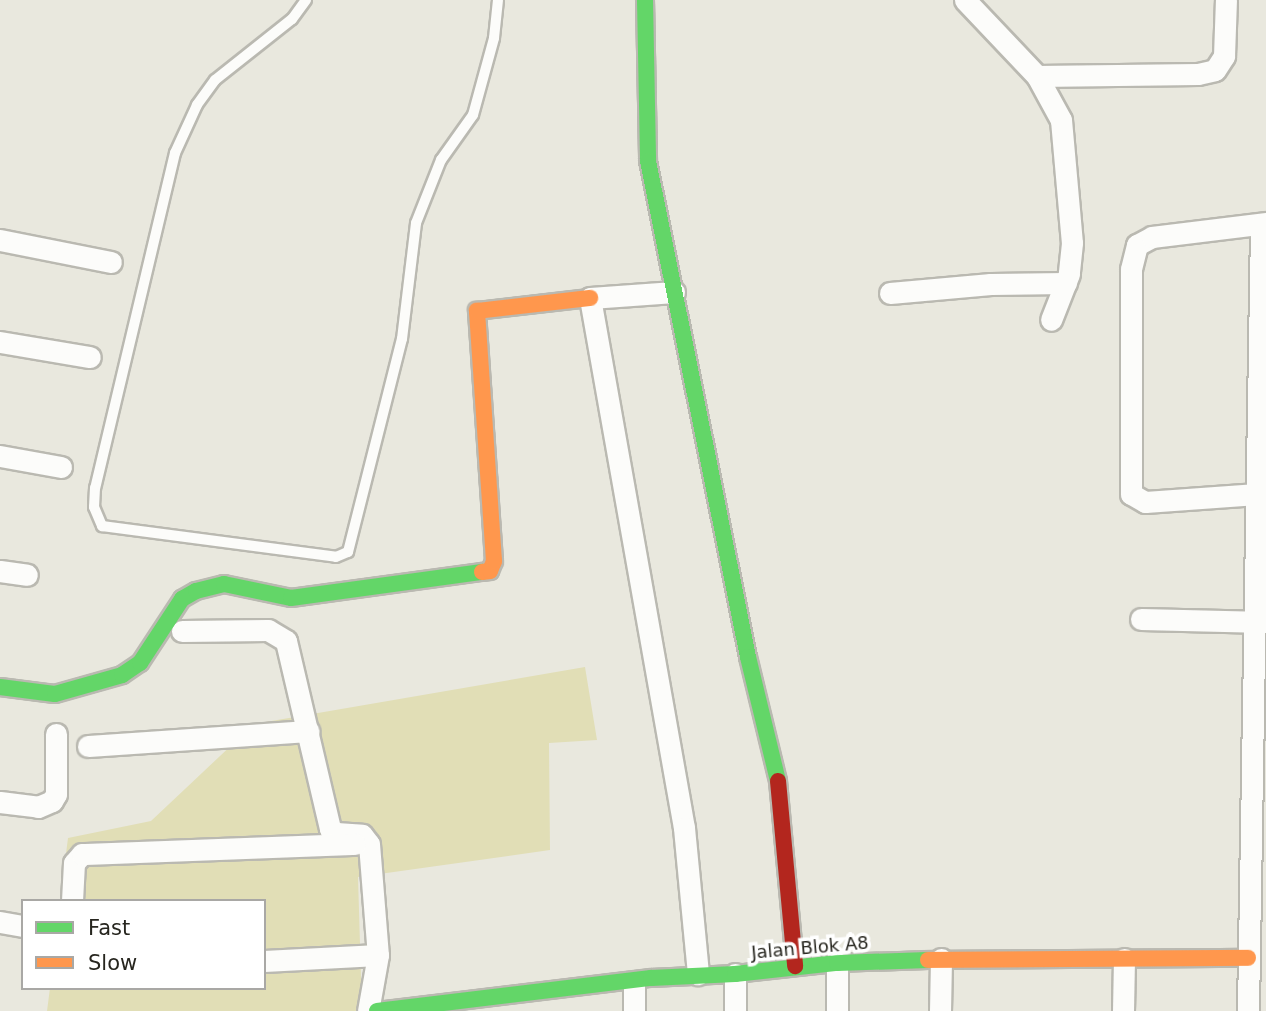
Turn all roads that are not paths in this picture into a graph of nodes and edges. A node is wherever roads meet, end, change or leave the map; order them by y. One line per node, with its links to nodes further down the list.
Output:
1 (306, 0): 2 (lane)
2 (498, 0)
3 (645, 0): 11 (street)
4 (965, 0): 6 (street)
5 (1226, 0): 6 (street)
6 (1037, 76): 10 (street)
7 (1263, 223): 19 (street); 19 (street)
8 (0, 240): 9 (street)
9 (111, 262)
10 (1066, 283): 12 (street); 14 (street)
11 (674, 292): 13 (street); 40 (street)
12 (890, 293)
13 (590, 298): 25 (street); 41 (street)
14 (1051, 320)
15 (0, 342): 16 (street)
16 (90, 357)
17 (0, 456): 18 (street)
18 (61, 467)
19 (1257, 494): 23 (street)
20 (0, 571): 21 (street)
21 (27, 575)
22 (1140, 619): 23 (street)
23 (1261, 622): 35 (street)
24 (182, 631): 26 (street)
25 (0, 687)
26 (308, 731): 28 (street); 30 (street)
27 (56, 734): 29 (street)
28 (88, 746)
29 (0, 802)
30 (369, 844): 31 (street); 34 (street)
31 (72, 899)
32 (0, 922): 33 (street)
33 (21, 926)
34 (378, 955): 38 (street); 45 (street)
35 (1248, 958): 37 (street, Jalan Blok A8); 52 (street)
36 (941, 959): 37 (street, Jalan Blok A8); 39 (street, Jalan Blok A8); 50 (street)
37 (1124, 959): 51 (street)
38 (266, 961)
39 (837, 963): 40 (street, Jalan Blok A8); 49 (street)
40 (795, 966): 42 (street, Jalan Blok A8)
41 (698, 974): 42 (street, Jalan Blok A8); 43 (street, Jalan Blok A8)
42 (735, 974): 48 (street)
43 (634, 983): 44 (street, Jalan Blok A8); 47 (street)
44 (530, 1003): 46 (street, Jalan Blok A8)
45 (368, 1011)
46 (377, 1011)
47 (634, 1011)
48 (735, 1011)
49 (837, 1011)
50 (940, 1011)
51 (1123, 1011)
52 (1248, 1011)

